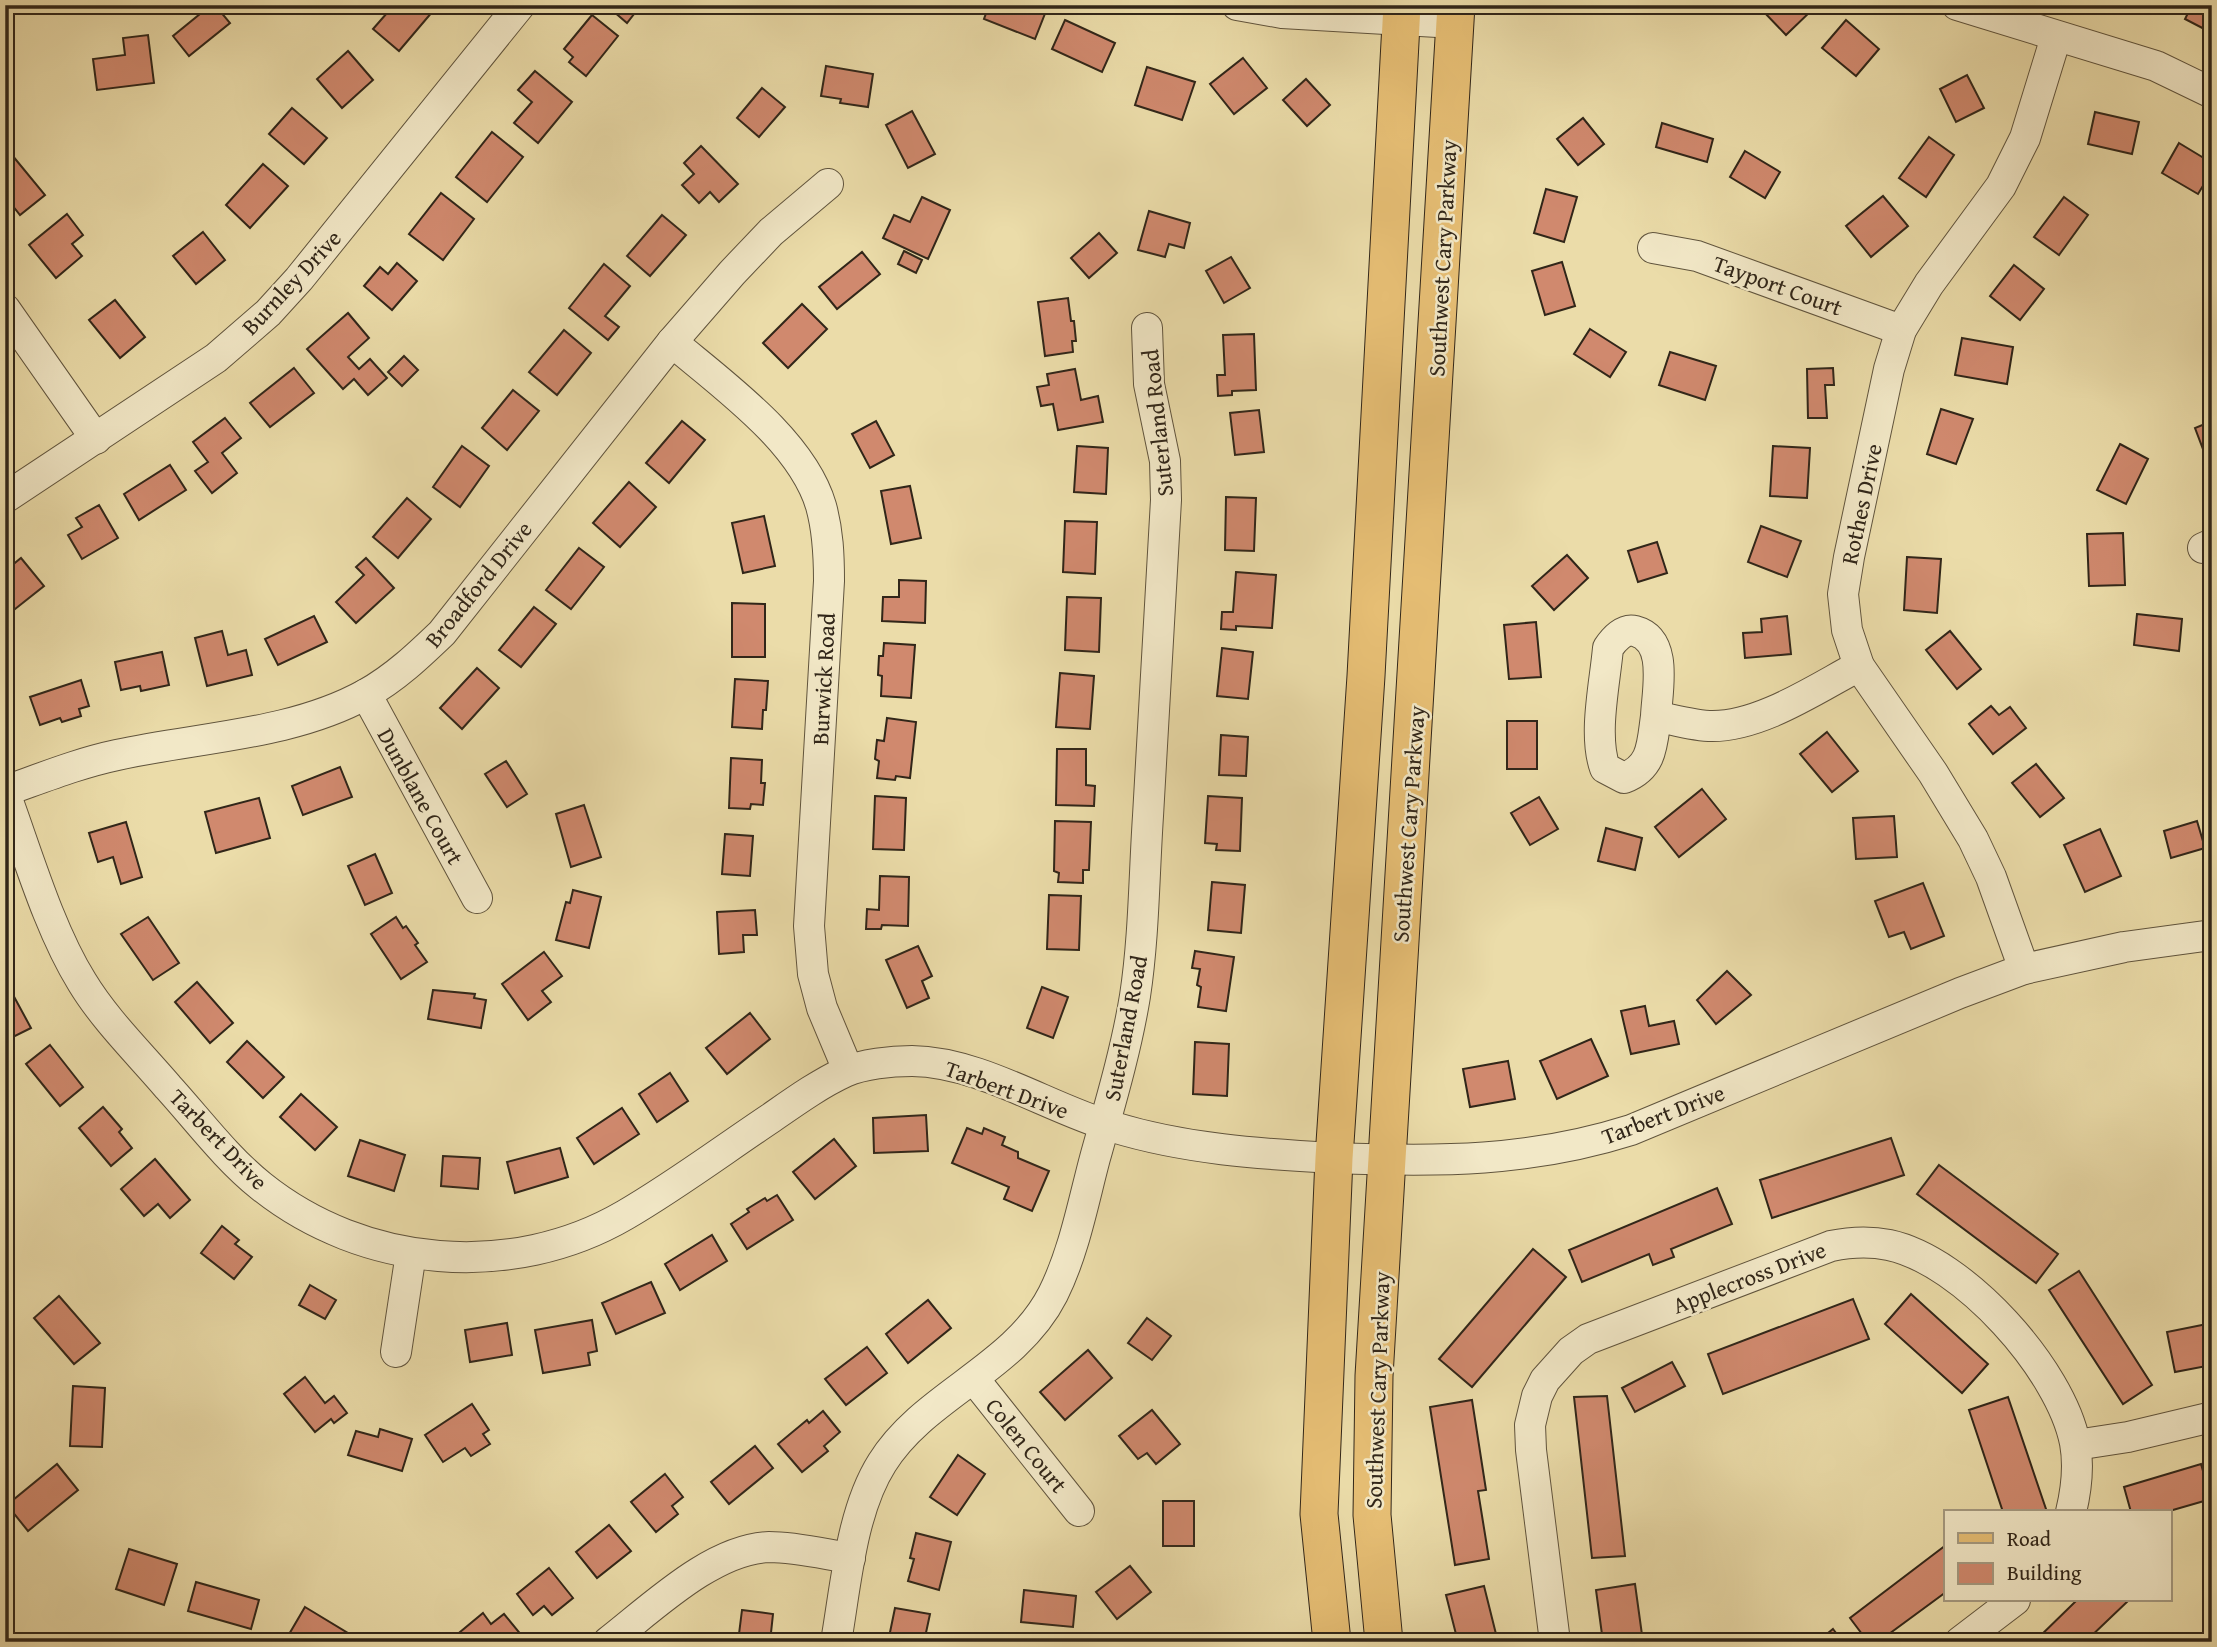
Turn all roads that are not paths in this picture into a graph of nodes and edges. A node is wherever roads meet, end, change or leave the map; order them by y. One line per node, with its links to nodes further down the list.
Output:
1 (520, 5): 14 (street, Burnley Drive)
2 (1237, 5): 4 (street)
3 (1957, 5): 6 (street)
4 (1402, 12): 5 (street); 25 (main road)
5 (1456, 14): 26 (main road, Southwest Cary Parkway)
6 (2056, 37): 7 (street); 12 (street, Rothes Drive)
7 (2212, 93)
8 (828, 184): 13 (street, Broadford Drive)
9 (1653, 248): 12 (street, Tayport Court)
10 (5, 309): 14 (street)
11 (1147, 328): 24 (street, Suterland Road)
12 (1901, 330): 16 (street, Rothes Drive)
13 (672, 342): 17 (street, Broadford Drive); 23 (street, Burwick Road)
14 (96, 439): 15 (street, Burnley Drive)
15 (5, 498)
16 (1859, 666): 18 (street); 22 (street, Rothes Drive)
17 (366, 694): 19 (street, Broadford Drive); 20 (street, Dunblane Court)
18 (1656, 716)
19 (5, 792): 27 (street, Tarbert Drive)
20 (477, 898)
21 (2212, 935): 22 (street, Tarbert Drive)
22 (2024, 969): 26 (street, Tarbert Drive)
23 (848, 1070): 24 (street, Tarbert Drive); 27 (street, Tarbert Drive)
24 (1104, 1125): 25 (street, Tarbert Drive); 29 (street, Suterland Road)
25 (1334, 1158): 26 (street, Tarbert Drive); 38 (main road)
26 (1387, 1161): 39 (main road, Southwest Cary Parkway)
27 (411, 1253): 28 (street)
28 (396, 1352)
29 (974, 1379): 33 (street, Colen Court); 34 (street, Suterland Road)
30 (2212, 1417): 31 (street)
31 (2076, 1445): 32 (street, Applecross Drive); 40 (street, Applecross Drive)
32 (2071, 1510)
33 (1079, 1511)
34 (850, 1558): 36 (street); 37 (street, Suterland Road)
35 (2012, 1602): 41 (street)
36 (608, 1642)
37 (836, 1642)
38 (1332, 1642)
39 (1384, 1642)
40 (1555, 1642)
41 (1960, 1642)

